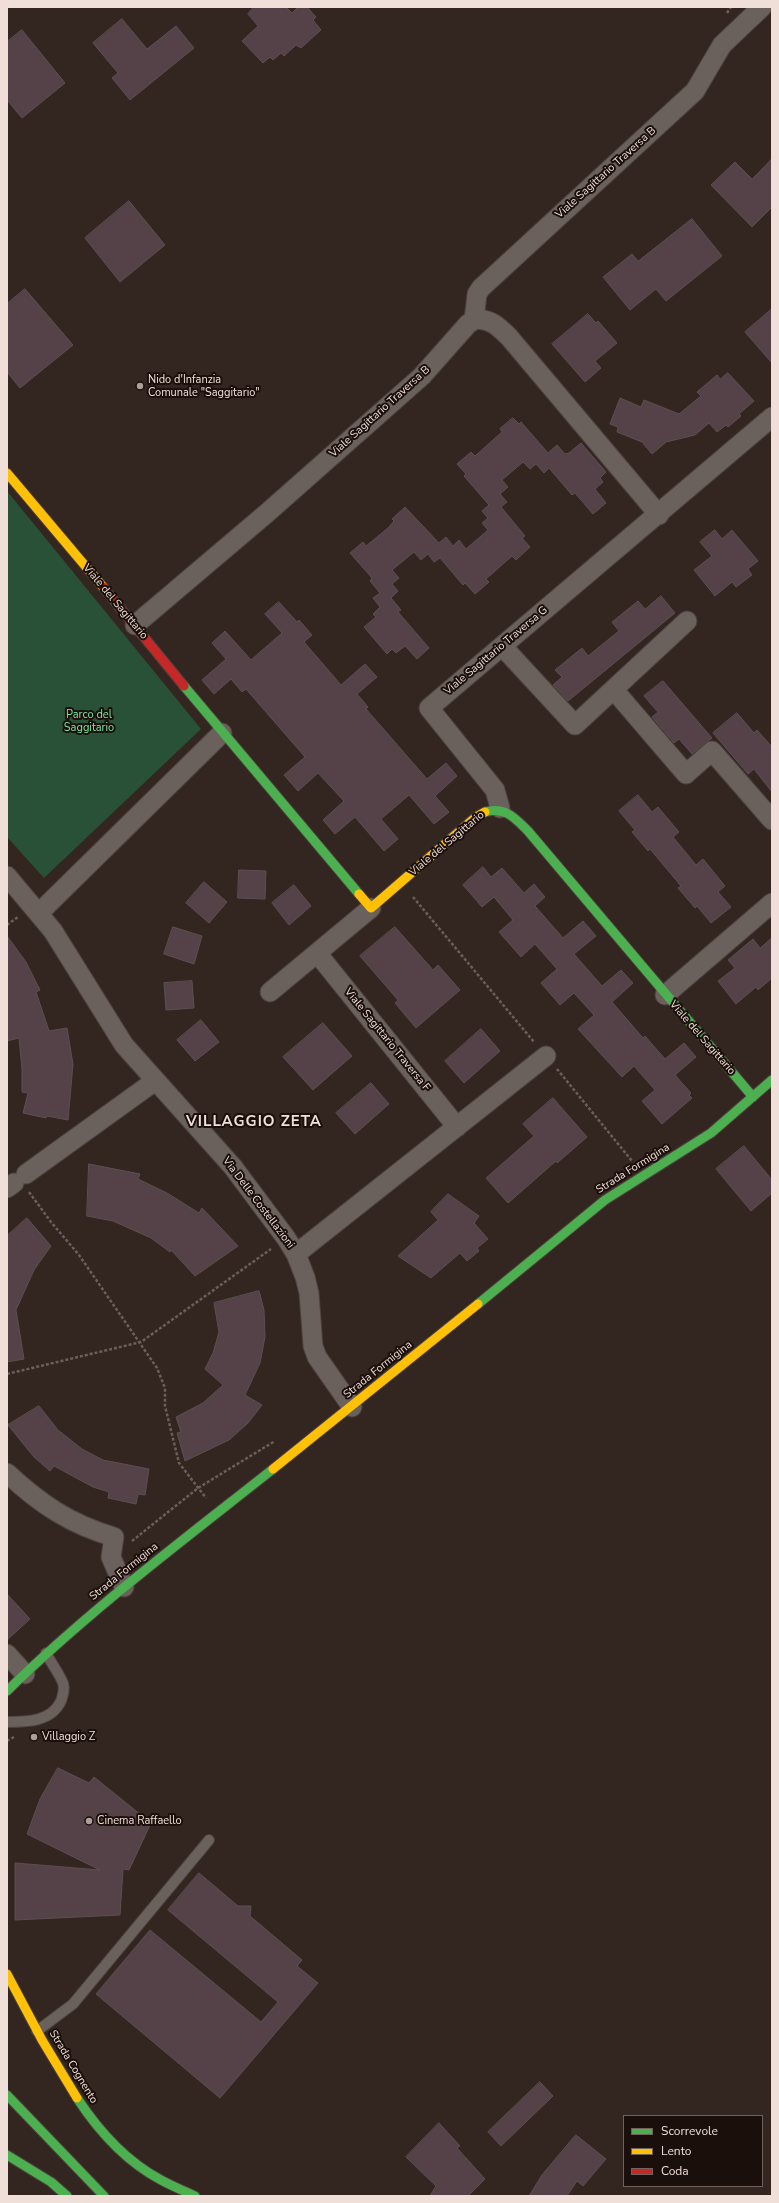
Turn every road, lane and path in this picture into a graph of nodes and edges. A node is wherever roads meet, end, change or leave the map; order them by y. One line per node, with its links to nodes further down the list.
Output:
1 (762, 7): 2 (street, Viale Sagittario Traversa B)
2 (474, 320): 5 (street); 7 (street, Viale Sagittario Traversa B)
3 (772, 417): 5 (street, Viale Sagittario Traversa G)
4 (7, 473): 7 (street, Viale del Sagittario)
5 (658, 515): 8 (street, Viale Sagittario Traversa G)
6 (687, 621): 9 (street)
7 (135, 625): 10 (street, Viale del Sagittario)
8 (502, 646): 9 (street); 11 (street, Viale Sagittario Traversa G)
9 (614, 690): 12 (street)
10 (222, 733): 16 (street, Viale del Sagittario); 17 (street)
11 (500, 808): 14 (street, Viale del Sagittario); 20 (street, Viale del Sagittario)
12 (772, 820)
13 (7, 876): 17 (street, Via Delle Costellazioni)
14 (401, 883): 16 (street, Viale del Sagittario); 21 (path)
15 (772, 903): 20 (street)
16 (371, 908): 18 (street)
17 (40, 912): 23 (street, Via Delle Costellazioni)
18 (317, 953): 19 (street); 25 (street, Viale Sagittario Traversa F)
19 (270, 992)
20 (665, 995): 24 (street, Viale del Sagittario)
21 (546, 1056): 25 (street); 26 (path)
22 (772, 1080): 24 (street, Strada Formigina)
23 (155, 1081): 27 (street); 28 (street, Via Delle Costellazioni)
24 (753, 1097): 32 (street, Strada Formigina)
25 (457, 1127): 29 (street)
26 (636, 1166)
27 (19, 1184): 30 (path)
28 (286, 1238): 29 (street, Via Delle Costellazioni); 30 (path)
29 (296, 1254): 32 (street, Via Delle Costellazioni)
30 (141, 1342): 31 (path); 34 (path)
31 (7, 1374)
32 (352, 1407): 35 (street, Strada Formigina)
33 (7, 1473): 35 (street)
34 (208, 1500)
35 (124, 1587): 36 (street, Strada Formigina)
36 (46, 1653): 38 (street, Strada Formigina); 40 (lane)
37 (7, 1654): 38 (street)
38 (25, 1674): 39 (street, Strada Formigina)
39 (9, 1695)
40 (7, 1722)
41 (17, 1736): 42 (path)
42 (7, 1741)
43 (209, 1840): 45 (lane)
44 (7, 1974): 45 (street, Strada Cognento)
45 (37, 2031): 50 (street, Strada Cognento)
46 (7, 2095): 49 (street)
47 (7, 2155): 48 (street)
48 (67, 2196)
49 (104, 2196)
50 (195, 2196)

